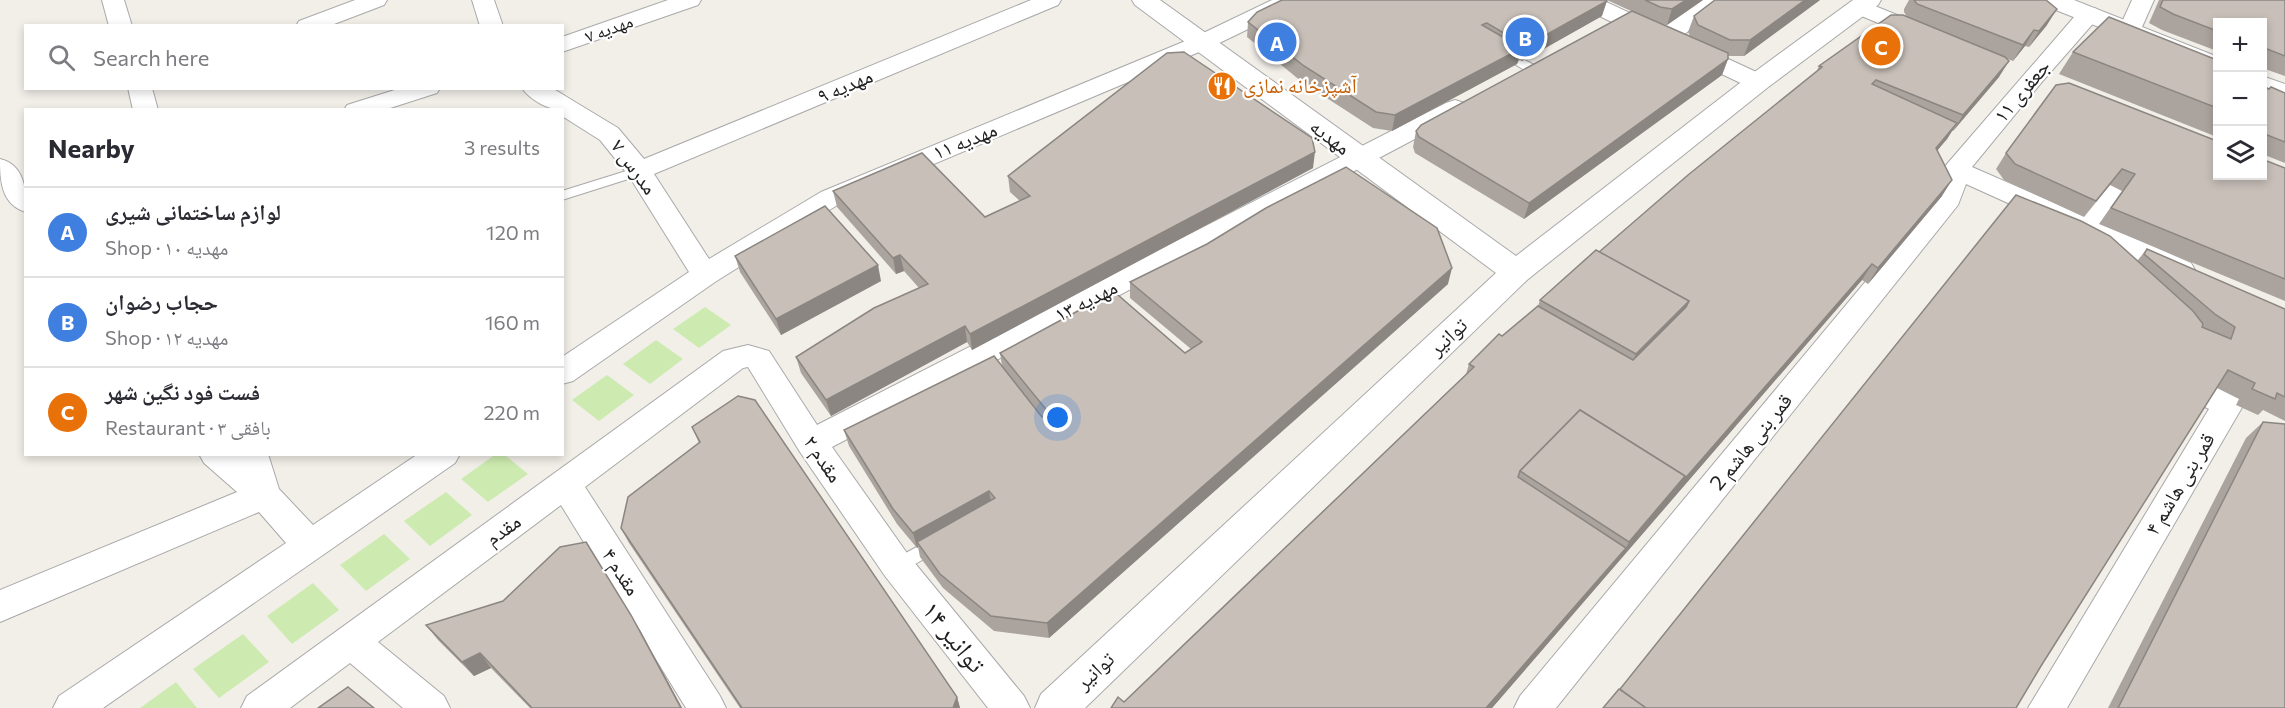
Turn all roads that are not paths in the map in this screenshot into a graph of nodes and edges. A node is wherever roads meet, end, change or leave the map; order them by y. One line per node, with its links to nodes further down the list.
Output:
1 (113, 0): 14 (street)
2 (376, 0): 15 (street)
3 (483, 0): 16 (street)
4 (690, 0): 21 (street, مهدیه ۷)
5 (1050, 0): 37 (street, مهدیه ۹)
6 (1144, 0): 19 (street, مهدیه)
7 (1290, 0): 19 (street, مهدیه ۱۱)
8 (1584, 0): 18 (street)
9 (1716, 0): 18 (street)
10 (2052, 0): 13 (street)
11 (2143, 0): 17 (street)
12 (1864, 4): 20 (street); 25 (street, توانیر)
13 (2089, 14): 17 (street); 34 (street, جعفری ۱۱)
14 (120, 24)
15 (312, 24)
16 (491, 24)
17 (2130, 31): 23 (street)
18 (1664, 38): 25 (street)
19 (1203, 42): 35 (street, مهدیه); 43 (street, مهدیه ۱۱)
20 (1946, 43)
21 (564, 44)
22 (1493, 47): 24 (lane)
23 (2213, 64)
24 (1530, 68)
25 (1758, 82): 42 (street, توانیر)
26 (2267, 86): 30 (street)
27 (141, 90): 32 (street)
28 (421, 90): 33 (street)
29 (537, 90): 37 (street, مدرس ۷)
30 (2285, 93)
31 (1470, 100): 35 (street, مهدیه ۱۳)
32 (145, 108)
33 (363, 108)
34 (1962, 151): 41 (street); 65 (street, قمر بنی هاشم 2)
35 (1360, 159): 42 (street, مهدیه); 48 (street, مهدیه ۱۳)
36 (0, 167): 40 (street)
37 (639, 171): 39 (lane); 43 (street, مدرس ۷)
38 (2116, 190): 41 (street)
39 (564, 195)
40 (24, 200)
41 (2087, 228): 44 (street)
42 (1516, 272): 64 (street, توانیر)
43 (705, 275): 47 (street)
44 (2202, 279)
45 (748, 356): 48 (street, مقدم ۲); 52 (street, مقدم)
46 (2147, 365): 66 (street, قمر بنی هاشم ۴)
47 (564, 372)
48 (811, 443): 56 (street, مقدم ۲)
49 (217, 456): 53 (street)
50 (253, 456): 53 (street)
51 (441, 456): 55 (street)
52 (565, 484): 58 (street, مقدم); 62 (street, مقدم ۴)
53 (264, 495): 55 (street); 57 (street)
54 (954, 533): 56 (lane)
55 (310, 546): 59 (street)
56 (897, 566): 63 (street, توانیر ۱۴)
57 (0, 606)
58 (351, 642): 60 (street, مقدم); 61 (street)
59 (72, 708)
60 (260, 708)
61 (431, 708)
62 (707, 708)
63 (1011, 708)
64 (1056, 708)
65 (1533, 708)
66 (2048, 708)

